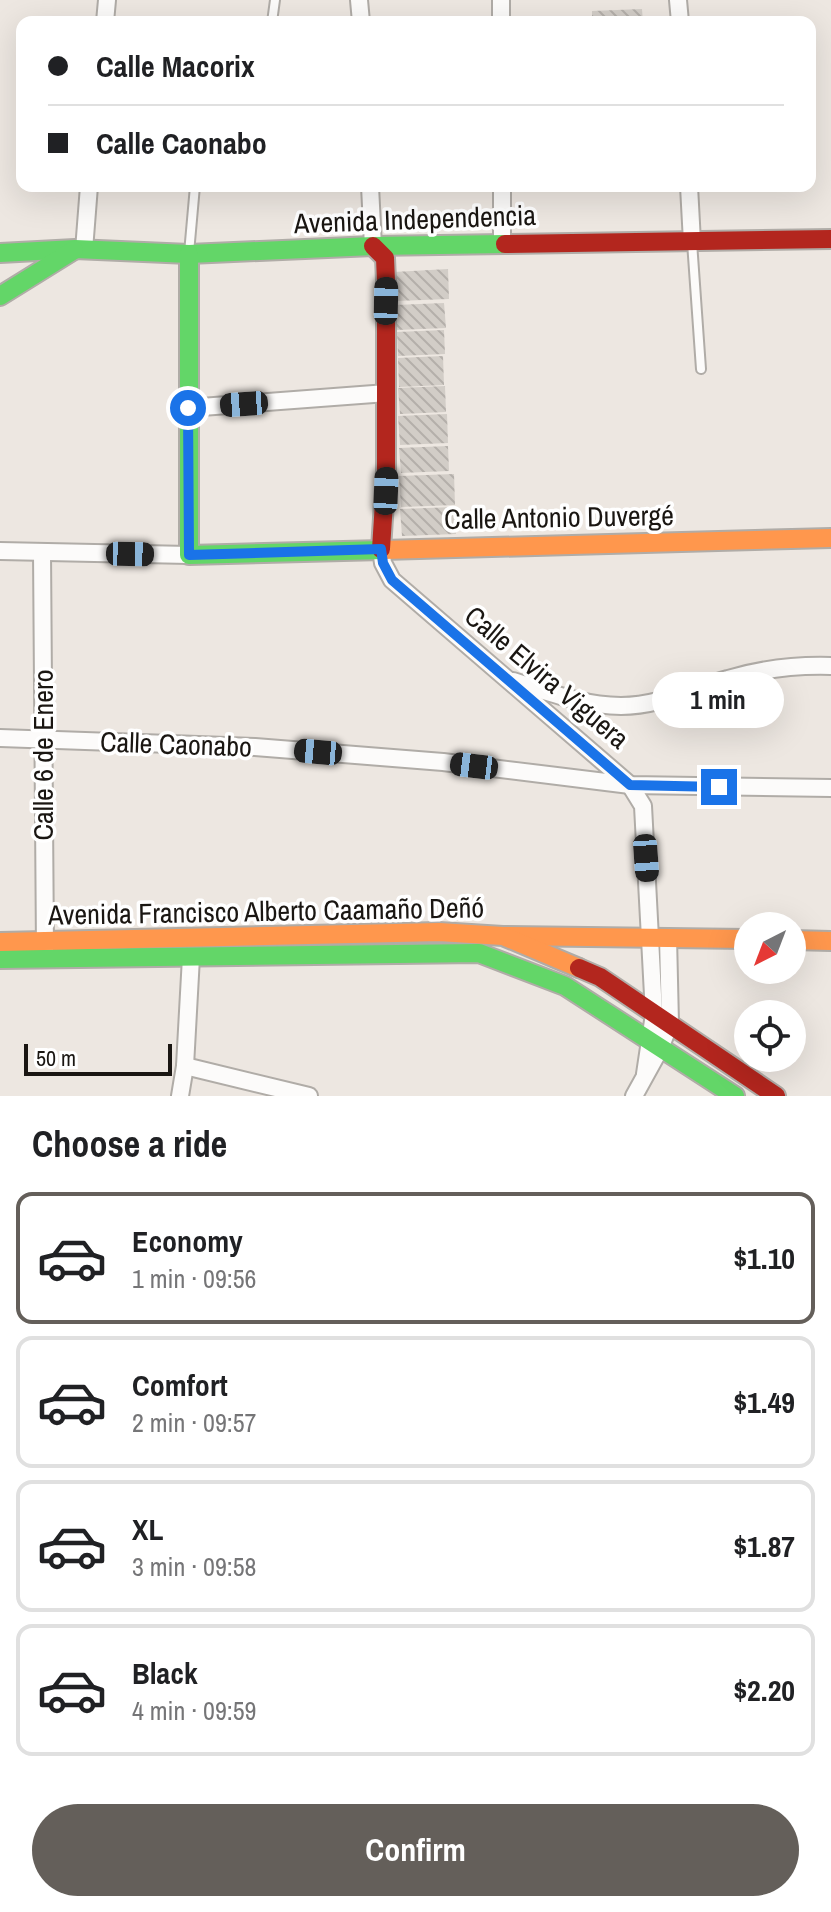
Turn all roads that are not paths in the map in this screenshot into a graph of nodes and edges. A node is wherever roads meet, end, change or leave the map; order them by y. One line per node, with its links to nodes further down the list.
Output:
1 (88, 192): 10 (street)
2 (194, 192): 12 (lane)
3 (370, 192): 9 (street)
4 (502, 192): 8 (street)
5 (689, 192): 7 (street)
6 (831, 239): 7 (main road, Avenida Independencia)
7 (692, 242): 8 (main road, Avenida Independencia); 14 (lane)
8 (502, 243): 9 (main road, Avenida Independencia)
9 (373, 246): 12 (main road, Avenida Independencia); 15 (main road)
10 (80, 250): 11 (main road, Avenida Independencia); 12 (main road, Avenida Independencia); 13 (main road)
11 (0, 253)
12 (189, 254): 16 (main road)
13 (0, 296)
14 (701, 369)
15 (387, 393): 16 (street); 18 (main road)
16 (188, 408): 21 (main road)
17 (831, 538): 18 (main road, Calle Antonio Duvergé)
18 (381, 549): 21 (main road, Calle Antonio Duvergé); 23 (street, Calle Elvira Viguera)
19 (0, 551): 20 (street, Calle Antonio Duvergé)
20 (42, 552): 21 (street, Calle Antonio Duvergé); 25 (street, Calle 6 de Enero)
21 (189, 555)
22 (831, 666): 23 (street)
23 (504, 679): 26 (street, Calle Elvira Viguera)
24 (0, 738): 25 (street, Calle Caonabo)
25 (43, 739): 26 (street, Calle Caonabo); 34 (street, Calle 6 de Enero)
26 (630, 785): 27 (street, Calle Caonabo); 29 (street, Calle Elvira Viguera)
27 (831, 788)
28 (503, 936): 29 (main road); 34 (main road, Avenida Francisco Alberto Caamaño Deñó); 37 (main road, Avenida Francisco Alberto Caamaño Deñó)
29 (660, 937): 30 (main road); 37 (street, Calle Elvira Viguera)
30 (734, 939)
31 (806, 940): 32 (main road)
32 (831, 941)
33 (0, 942): 34 (main road, Avenida Francisco Alberto Caamaño Deñó)
34 (45, 950): 35 (main road, Avenida Francisco Alberto Caamaño Deñó); 36 (main road, Avenida Francisco Alberto Caamaño Deñó)
35 (191, 957): 38 (main road, Avenida Francisco Alberto Caamaño Deñó); 39 (street)
36 (0, 959)
37 (662, 1019): 38 (street, Calle Elvira Viguera); 44 (main road, Avenida Francisco Alberto Caamaño Deñó)
38 (655, 1046): 42 (street, Calle Elvira Viguera); 43 (main road, Avenida Francisco Alberto Caamaño Deñó)
39 (185, 1066): 40 (street); 41 (street)
40 (180, 1096)
41 (309, 1096)
42 (634, 1096)
43 (735, 1096)
44 (776, 1096)

